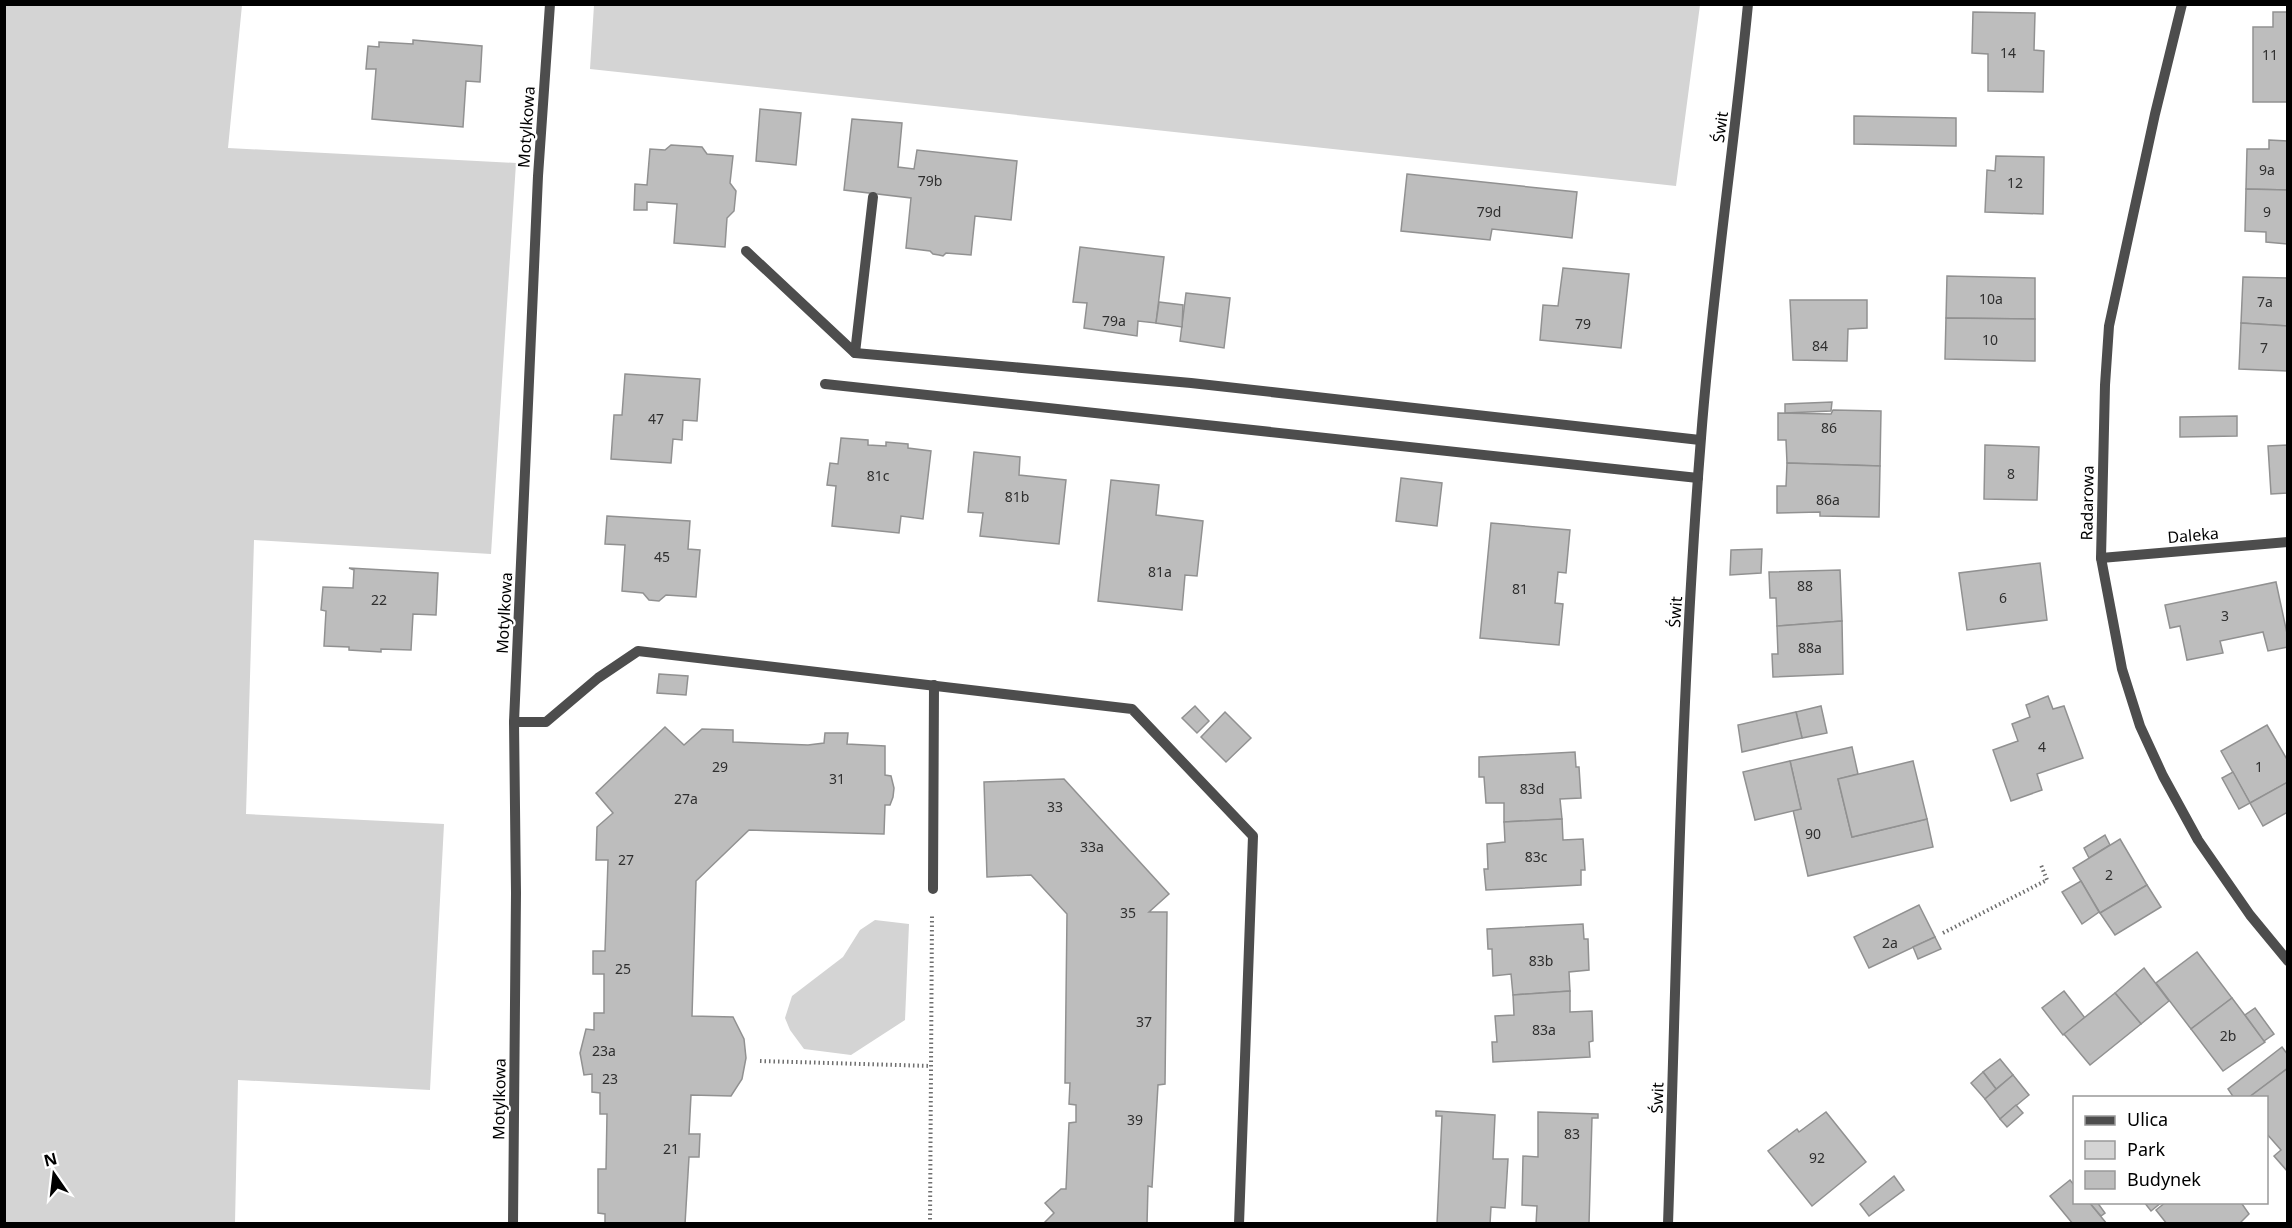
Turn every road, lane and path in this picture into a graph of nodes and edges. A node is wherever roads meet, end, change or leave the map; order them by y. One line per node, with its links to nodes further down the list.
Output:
1 (550, 4): 13 (street, Motylkowa)
2 (1748, 4): 8 (street, Świt)
3 (2182, 4): 11 (street, Radarowa)
4 (873, 197): 6 (street)
5 (746, 251): 6 (street)
6 (855, 353): 8 (street)
7 (825, 384): 9 (street)
8 (1700, 440): 9 (street, Świt)
9 (1698, 478): 23 (street, Świt)
10 (2288, 542): 11 (street, Daleka)
11 (2101, 558): 17 (street, Radarowa)
12 (934, 685): 13 (street); 15 (street); 22 (street)
13 (514, 722): 20 (street, Motylkowa)
14 (2041, 865): 16 (path)
15 (933, 889): 19 (path)
16 (1943, 933)
17 (2288, 961)
18 (760, 1061): 19 (path)
19 (931, 1066): 21 (path)
20 (513, 1224)
21 (930, 1224)
22 (1239, 1224)
23 (1668, 1224)

